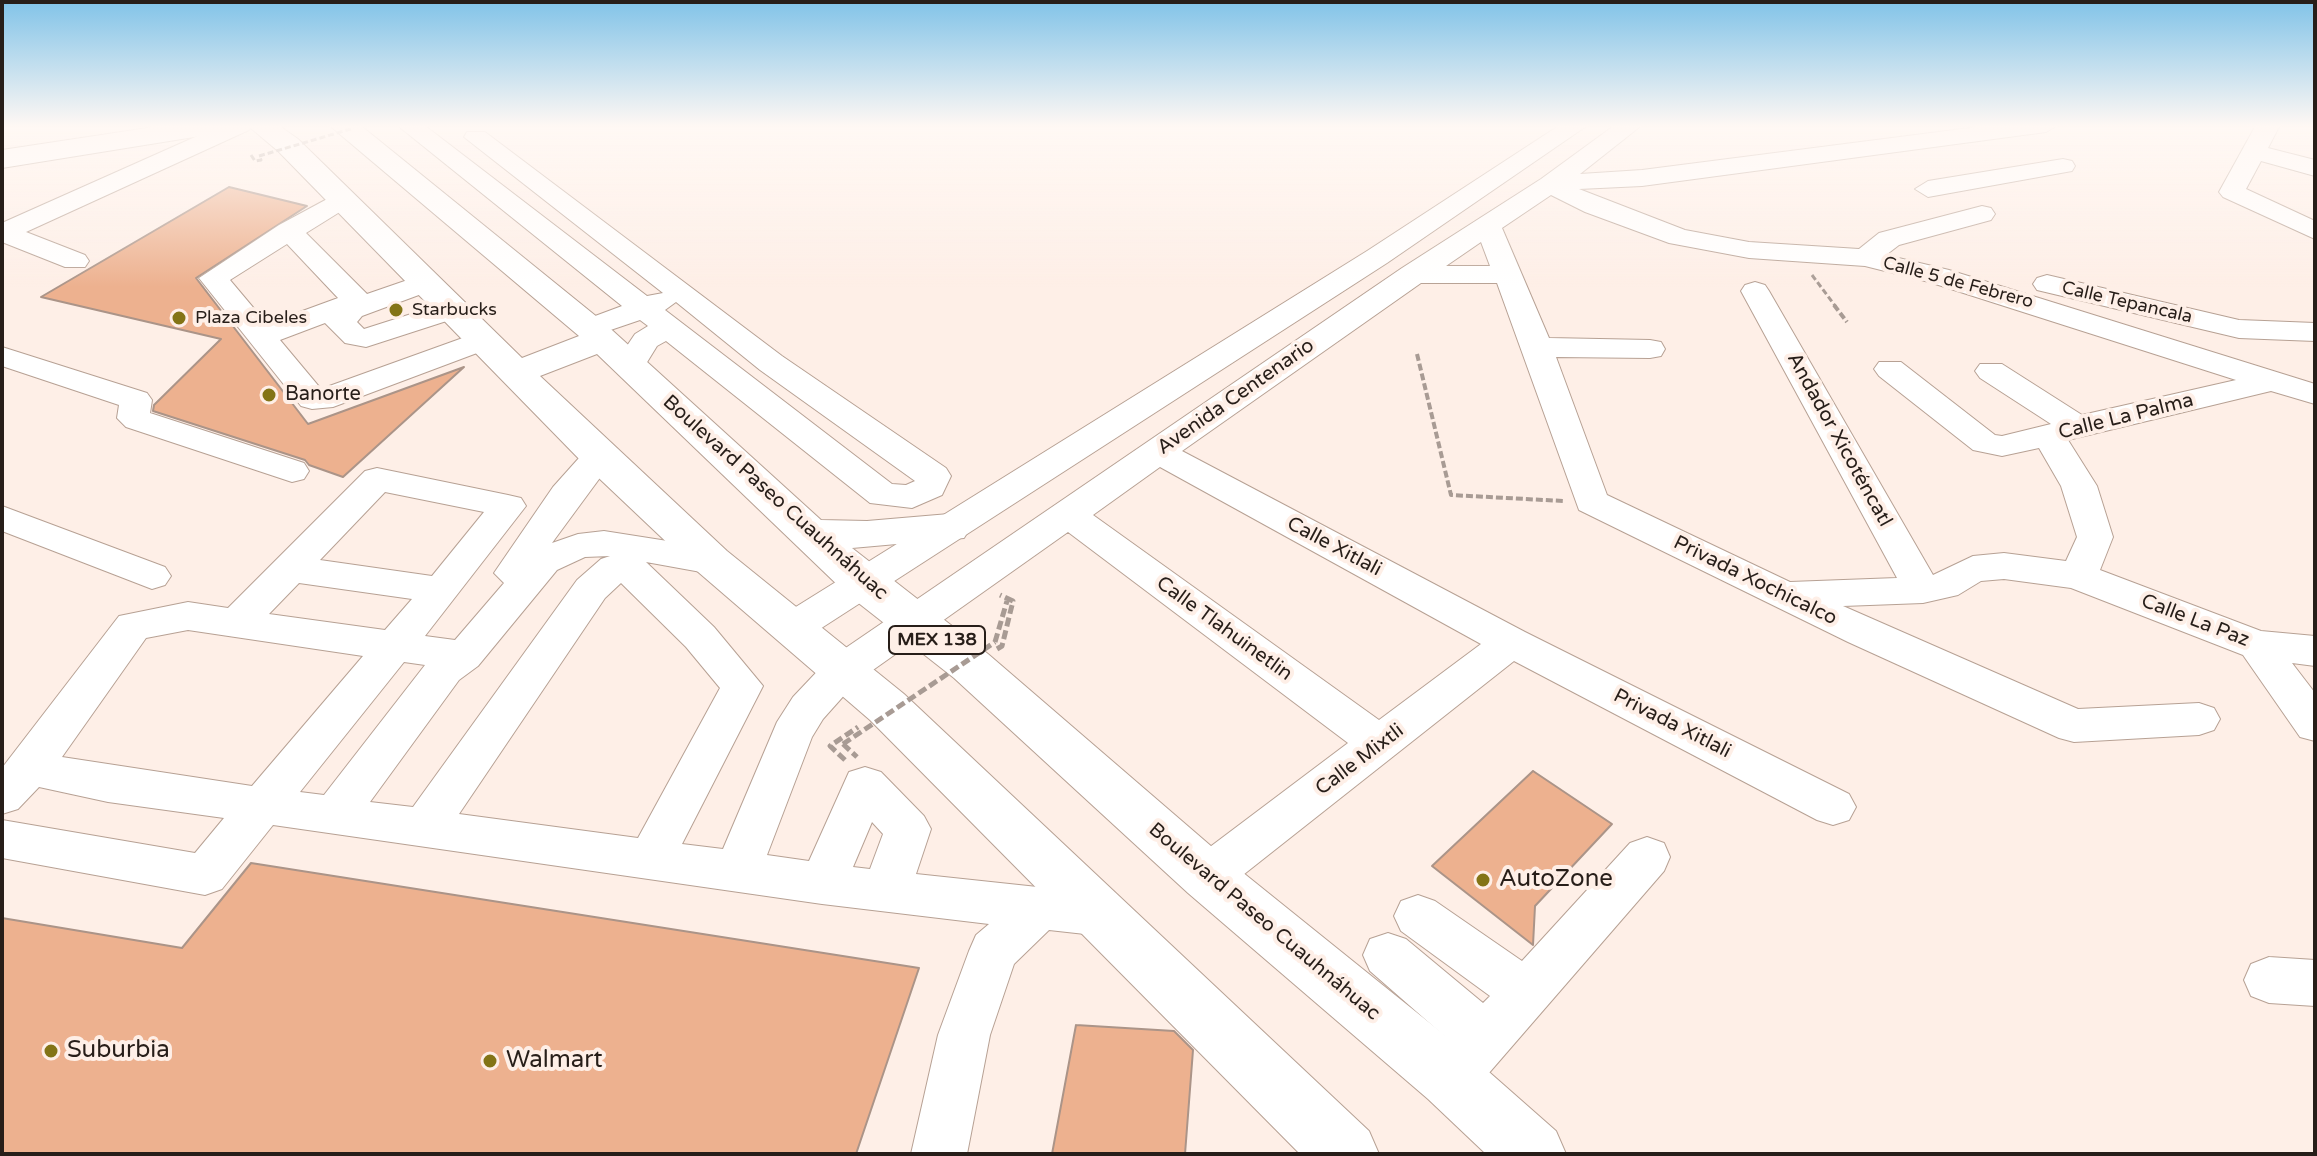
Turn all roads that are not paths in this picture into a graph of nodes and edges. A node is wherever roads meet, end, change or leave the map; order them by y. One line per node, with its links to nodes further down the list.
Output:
1 (122, 179): 19 (street)
2 (322, 179): 14 (main road)
3 (411, 179): 35 (main road, Boulevard Paseo Cuauhnáhuac / MEX 138)
4 (480, 179): 28 (street)
5 (543, 179): 27 (street)
6 (1494, 179): 20 (street, Avenida Centenario)
7 (1557, 179): 13 (street, Avenida Centenario)
8 (1632, 179): 13 (street)
9 (1922, 179): 12 (street)
10 (1995, 179): 12 (street)
11 (2237, 179): 18 (street)
12 (1989, 180)
13 (1553, 182): 16 (street, Avenida Centenario); 21 (street, Calle 5 de Febrero)
14 (342, 199): 17 (street); 29 (main road)
15 (1982, 214): 21 (street)
16 (1488, 226): 23 (street, Avenida Centenario); 24 (street)
17 (289, 231): 30 (street); 34 (street)
18 (2315, 231)
19 (3, 233): 22 (street)
20 (1377, 257): 23 (street); 53 (street, Avenida Centenario)
21 (1865, 258): 25 (street, Calle 5 de Febrero)
22 (75, 261)
23 (1413, 275): 24 (street); 48 (street, Avenida Centenario)
24 (1510, 275): 36 (street)
25 (1939, 276): 32 (street, Calle Tepancala); 41 (street, Calle 5 de Febrero)
26 (1755, 291): 61 (street, Andador Xicoténcatl)
27 (681, 292): 28 (street); 31 (street)
28 (645, 308): 31 (street); 35 (street)
29 (453, 311): 39 (street); 43 (main road)
30 (305, 320): 34 (street); 39 (street)
31 (669, 327): 35 (street)
32 (2239, 329): 33 (street, Calle Tepancala); 41 (street)
33 (2315, 332)
34 (262, 336): 39 (street)
35 (607, 344): 43 (main road); 54 (main road, Boulevard Paseo Cuauhnáhuac / MEX 138)
36 (1537, 347): 37 (street); 62 (street, Privada Xochicalco)
37 (1650, 349)
38 (18, 360): 45 (street); 50 (street)
39 (422, 363)
40 (1890, 369): 47 (street)
41 (2246, 370): 44 (street, Calle 5 de Febrero)
42 (1991, 371): 47 (street)
43 (515, 373): 49 (main road)
44 (2276, 380): 46 (street, Calle 5 de Febrero); 47 (street, Calle La Palma)
45 (2, 382)
46 (2315, 394)
47 (2063, 431): 58 (street, Calle La Palma)
48 (1157, 452): 51 (street, Avenida Centenario); 66 (street, Calle Xitlali)
49 (599, 456): 55 (main road); 70 (street)
50 (292, 471)
51 (1066, 513): 64 (street, Avenida Centenario); 74 (street, Calle Tlahuinetlin)
52 (2, 518): 57 (street)
53 (949, 528): 54 (main road); 59 (street, Avenida Centenario)
54 (807, 533): 59 (main road, Boulevard Paseo Cuauhnáhuac / MEX 138)
55 (712, 561): 65 (main road); 70 (street)
56 (290, 569): 60 (street); 60 (street); 63 (street)
57 (152, 576)
58 (2078, 576): 61 (street); 67 (street, Calle La Paz)
59 (863, 583): 64 (main road, Boulevard Paseo Cuauhnáhuac / MEX 138); 65 (street, Avenida Centenario)
60 (441, 590): 68 (street)
61 (1923, 590): 62 (street)
62 (1783, 595): 72 (street, Privada Xochicalco)
63 (237, 623): 68 (street); 75 (street)
64 (915, 623): 71 (street, Avenida Centenario); 84 (main road, Boulevard Paseo Cuauhnáhuac / MEX 138)
65 (792, 628): 71 (main road)
66 (1511, 642): 74 (street, Calle Mixtli); 77 (street, Privada Xitlali)
67 (2257, 645): 69 (street, Calle La Paz); 73 (street)
68 (395, 646): 70 (street); 76 (street)
69 (2315, 651)
70 (453, 660): 78 (street)
71 (842, 671): 83 (street, Avenida Centenario); 88 (main road)
72 (2199, 719)
73 (2315, 725)
74 (1381, 745): 84 (street, Calle Mixtli)
75 (16, 782): 76 (street)
76 (262, 805): 78 (street); 80 (street)
77 (1833, 807)
78 (335, 815): 79 (street)
79 (424, 828): 81 (street); 81 (street)
80 (2, 839)
81 (652, 857): 83 (street)
82 (1647, 857): 91 (street)
83 (737, 872): 85 (street)
84 (1207, 876): 93 (main road, Boulevard Paseo Cuauhnáhuac / MEX 138)
85 (822, 884): 86 (street); 86 (street)
86 (886, 892): 87 (street)
87 (1040, 908): 88 (street); 94 (street)
88 (1103, 915): 95 (main road)
89 (1418, 916): 91 (street)
90 (1388, 955): 92 (street)
91 (1526, 992): 92 (street)
92 (1485, 1037): 93 (street)
93 (1450, 1078): 96 (main road, Boulevard Paseo Cuauhnáhuac / MEX 138)
94 (939, 1154)
95 (1346, 1154)
96 (1533, 1154)

